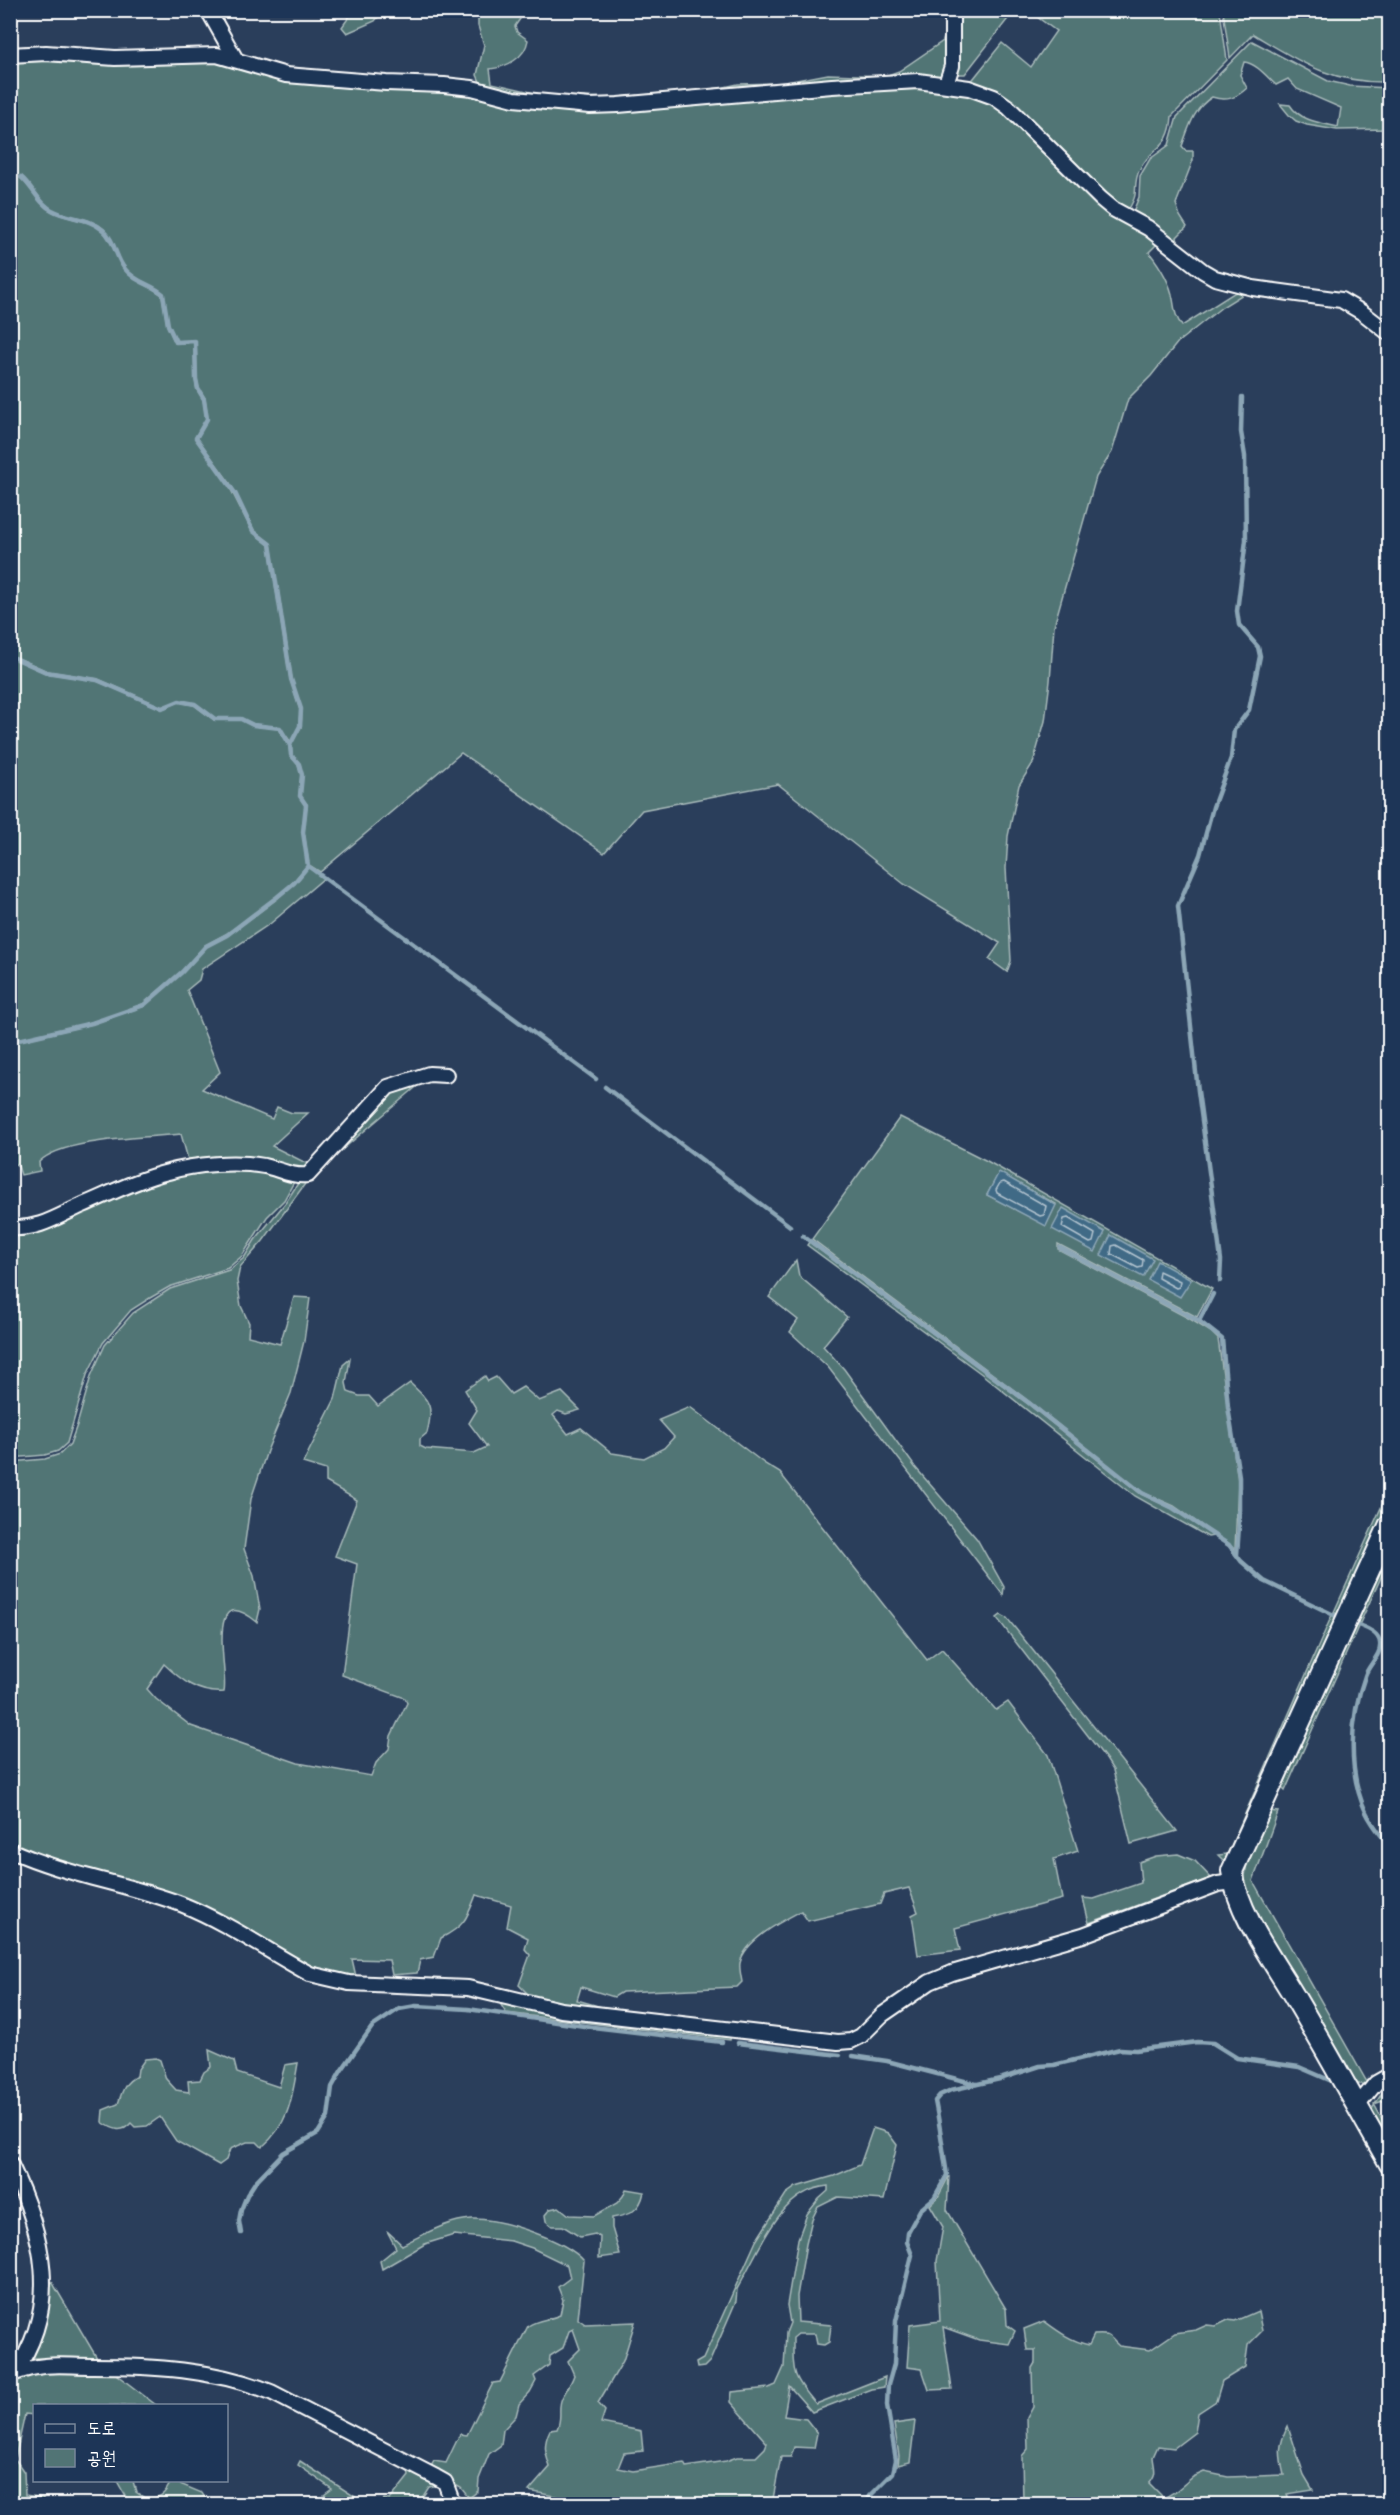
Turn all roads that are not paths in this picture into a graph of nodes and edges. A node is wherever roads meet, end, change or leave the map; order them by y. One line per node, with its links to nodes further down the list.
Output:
1 (208, 10): 5 (street)
2 (952, 10): 6 (street)
3 (10, 41): 4 (street)
4 (13, 55): 5 (street)
5 (235, 58): 6 (street)
6 (946, 84): 7 (street)
7 (1389, 334)
8 (446, 1075): 9 (street)
9 (10, 1228)
10 (1389, 1524): 12 (main road)
11 (10, 1850): 12 (street)
12 (1233, 1882): 14 (main road)
13 (1389, 2076): 14 (street)
14 (1358, 2105): 16 (main road)
15 (10, 2163): 17 (street)
16 (1389, 2164)
17 (13, 2375): 18 (street)
18 (453, 2505)

